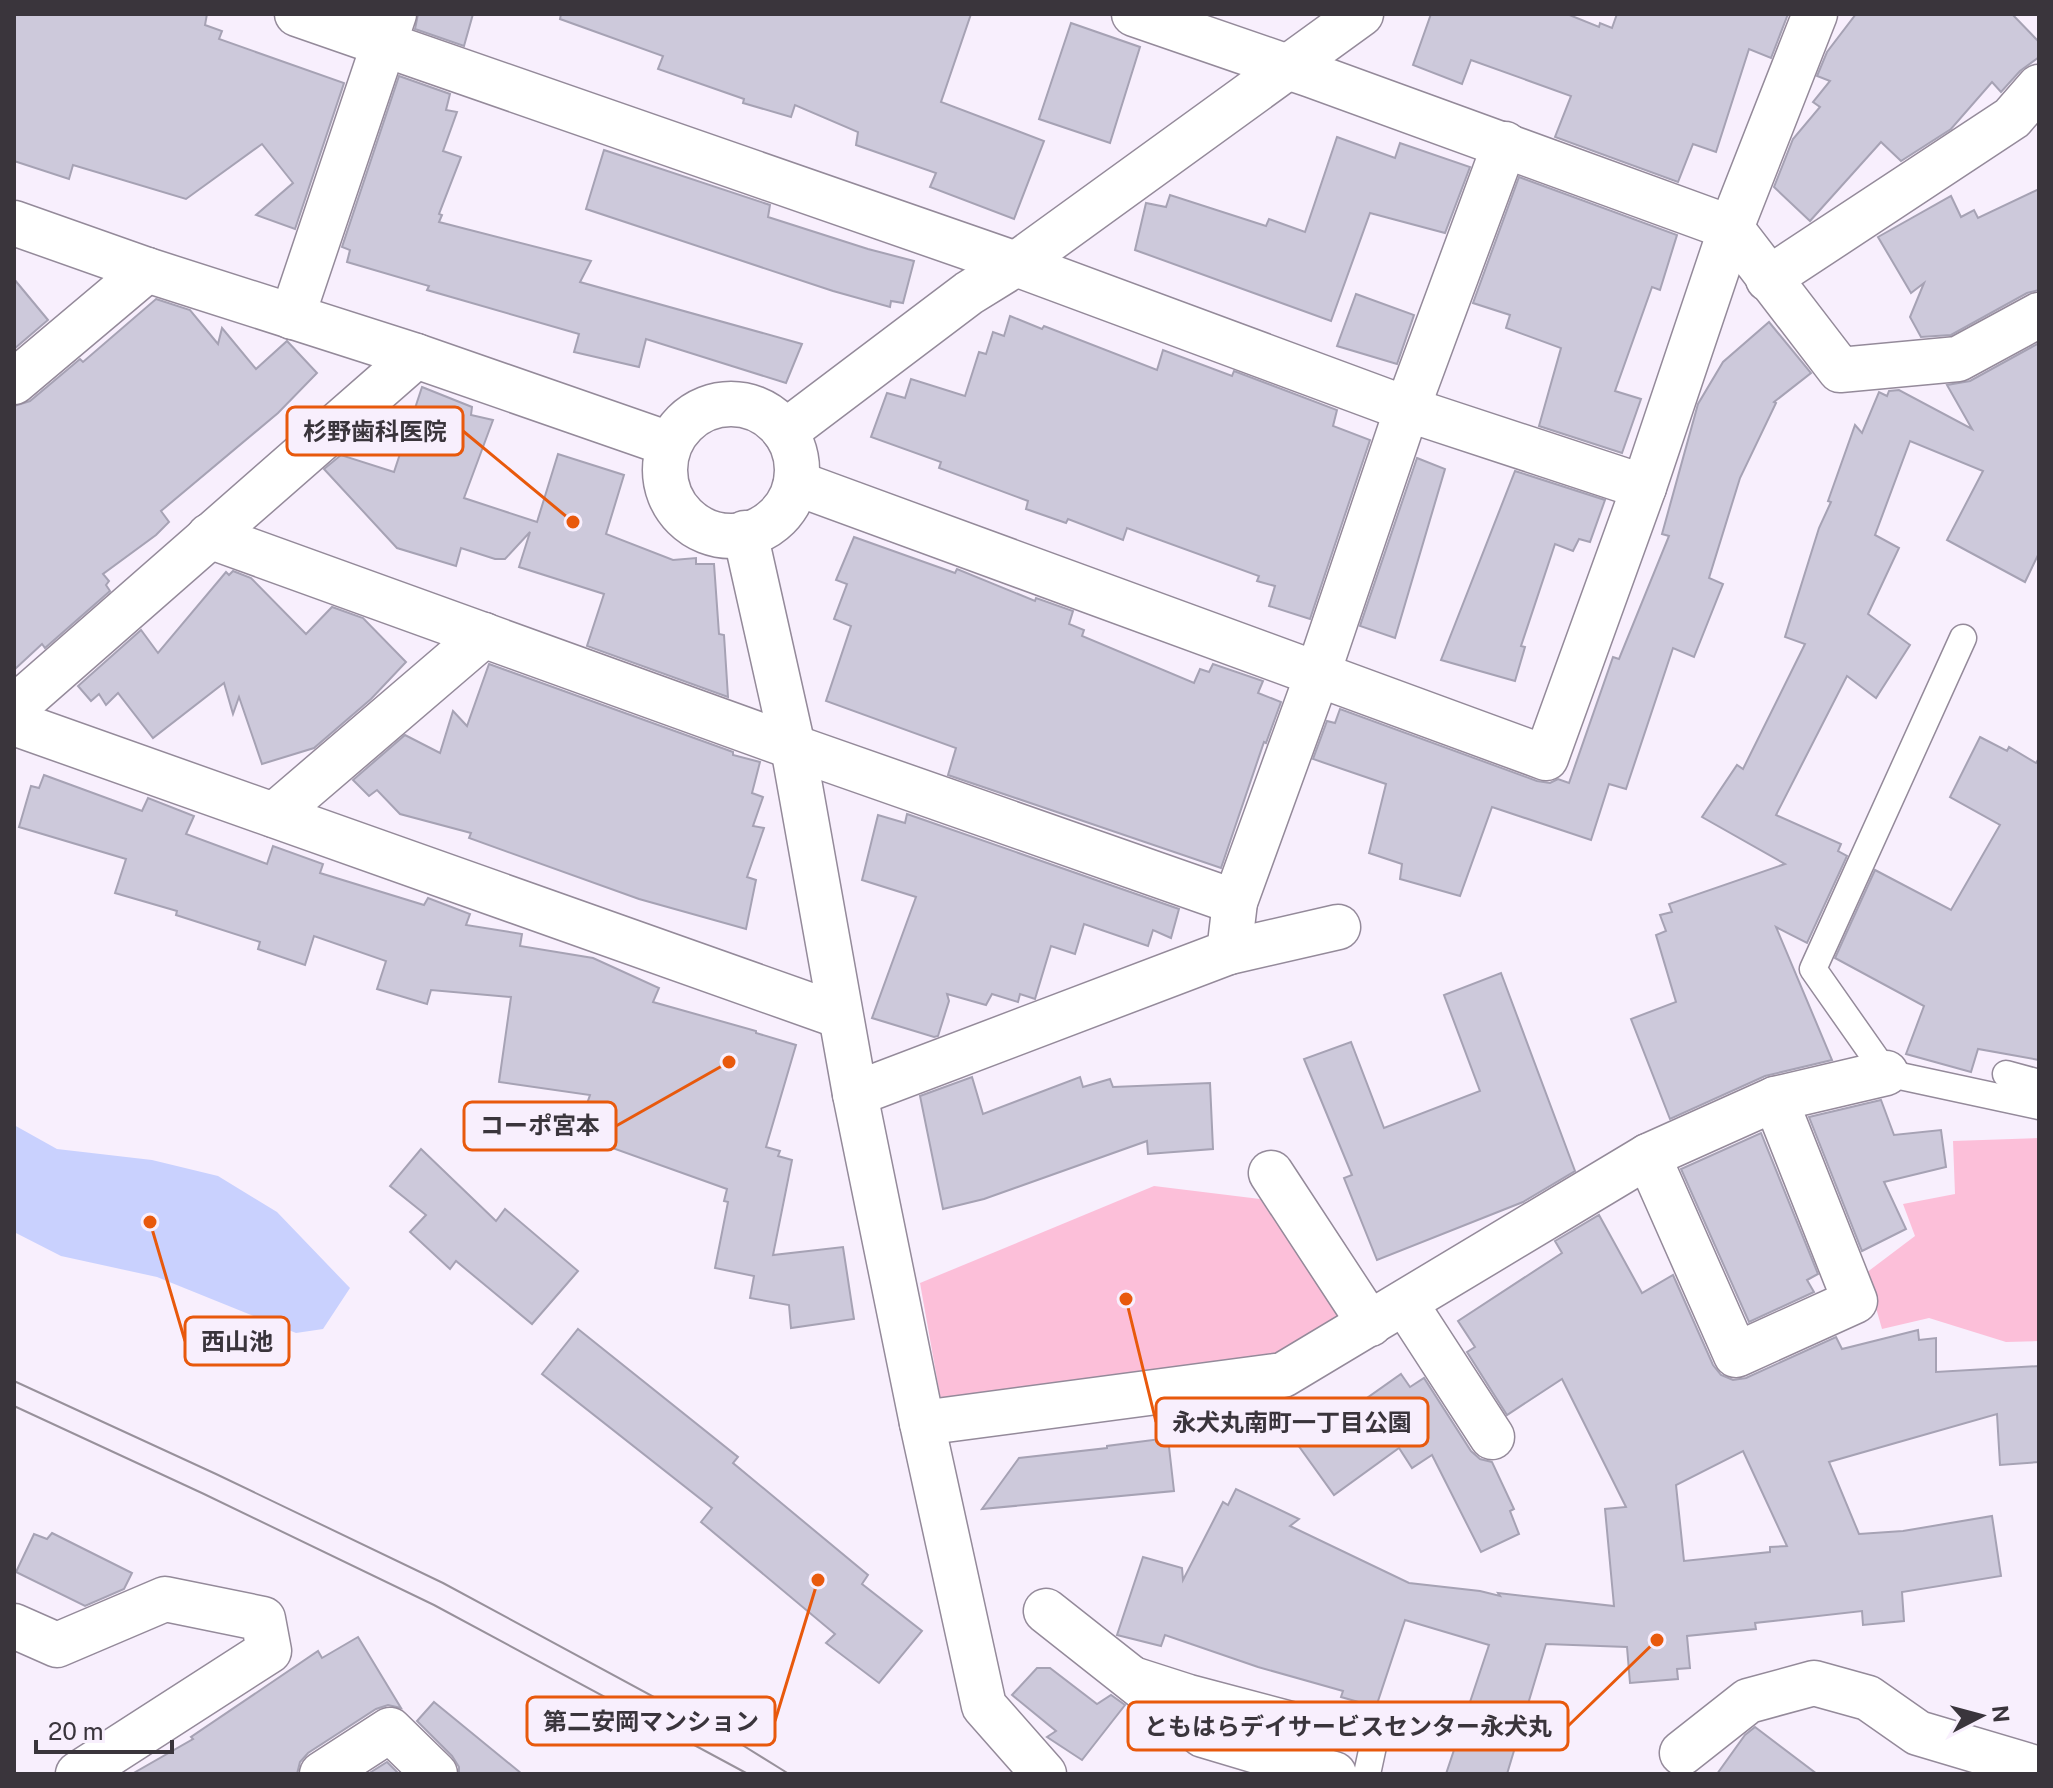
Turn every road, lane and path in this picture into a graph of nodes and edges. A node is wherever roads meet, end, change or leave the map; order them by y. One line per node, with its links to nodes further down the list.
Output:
1 (297, 14): 5 (street)
2 (1134, 14): 6 (street)
3 (1361, 14): 6 (street)
4 (1815, 14): 10 (street)
5 (388, 29): 11 (street); 15 (street)
6 (1289, 67): 8 (street); 11 (street)
7 (2039, 87): 13 (street)
8 (1505, 144): 10 (street); 18 (street)
9 (14, 223): 12 (street)
10 (1731, 228): 13 (street); 22 (street)
11 (1016, 264): 18 (street); 19 (street)
12 (147, 270): 15 (street); 17 (street)
13 (1768, 279): 14 (street)
14 (2039, 315)
15 (292, 317): 16 (street)
16 (416, 356): 20 (street); 24 (street)
17 (14, 382)
18 (1407, 409): 22 (street); 27 (street)
19 (785, 432): 20 (street); 21 (street)
20 (669, 444): 23 (street)
21 (796, 483): 23 (street); 27 (street)
22 (1644, 487): 27 (street)
23 (745, 533): 30 (street)
24 (209, 536): 25 (street); 28 (street)
25 (484, 635): 30 (street); 31 (street)
26 (1963, 638): 36 (lane)
27 (1317, 676): 32 (street)
28 (14, 708)
29 (14, 723): 31 (street)
30 (793, 747): 32 (street); 35 (street)
31 (274, 815): 35 (street)
32 (1235, 902): 34 (street)
33 (1338, 927): 34 (street)
34 (1229, 952): 39 (street)
35 (840, 1016): 39 (street)
36 (1886, 1073): 40 (street); 41 (lane)
37 (2006, 1074): 38 (lane)
38 (2039, 1083)
39 (855, 1094): 45 (street)
40 (1775, 1099): 42 (street); 42 (street)
41 (2039, 1106)
42 (1648, 1156): 44 (street)
43 (1271, 1173): 44 (street)
44 (1388, 1313): 45 (street); 46 (street)
45 (922, 1423): 55 (street)
46 (1492, 1437)
47 (1046, 1611): 49 (street)
48 (14, 1626): 52 (street)
49 (1113, 1663): 56 (street); 57 (lane)
50 (1682, 1753): 51 (street)
51 (2039, 1769)
52 (78, 1774)
53 (322, 1774): 54 (street)
54 (435, 1774)
55 (1044, 1774)
56 (1334, 1774)
57 (1367, 1774)

